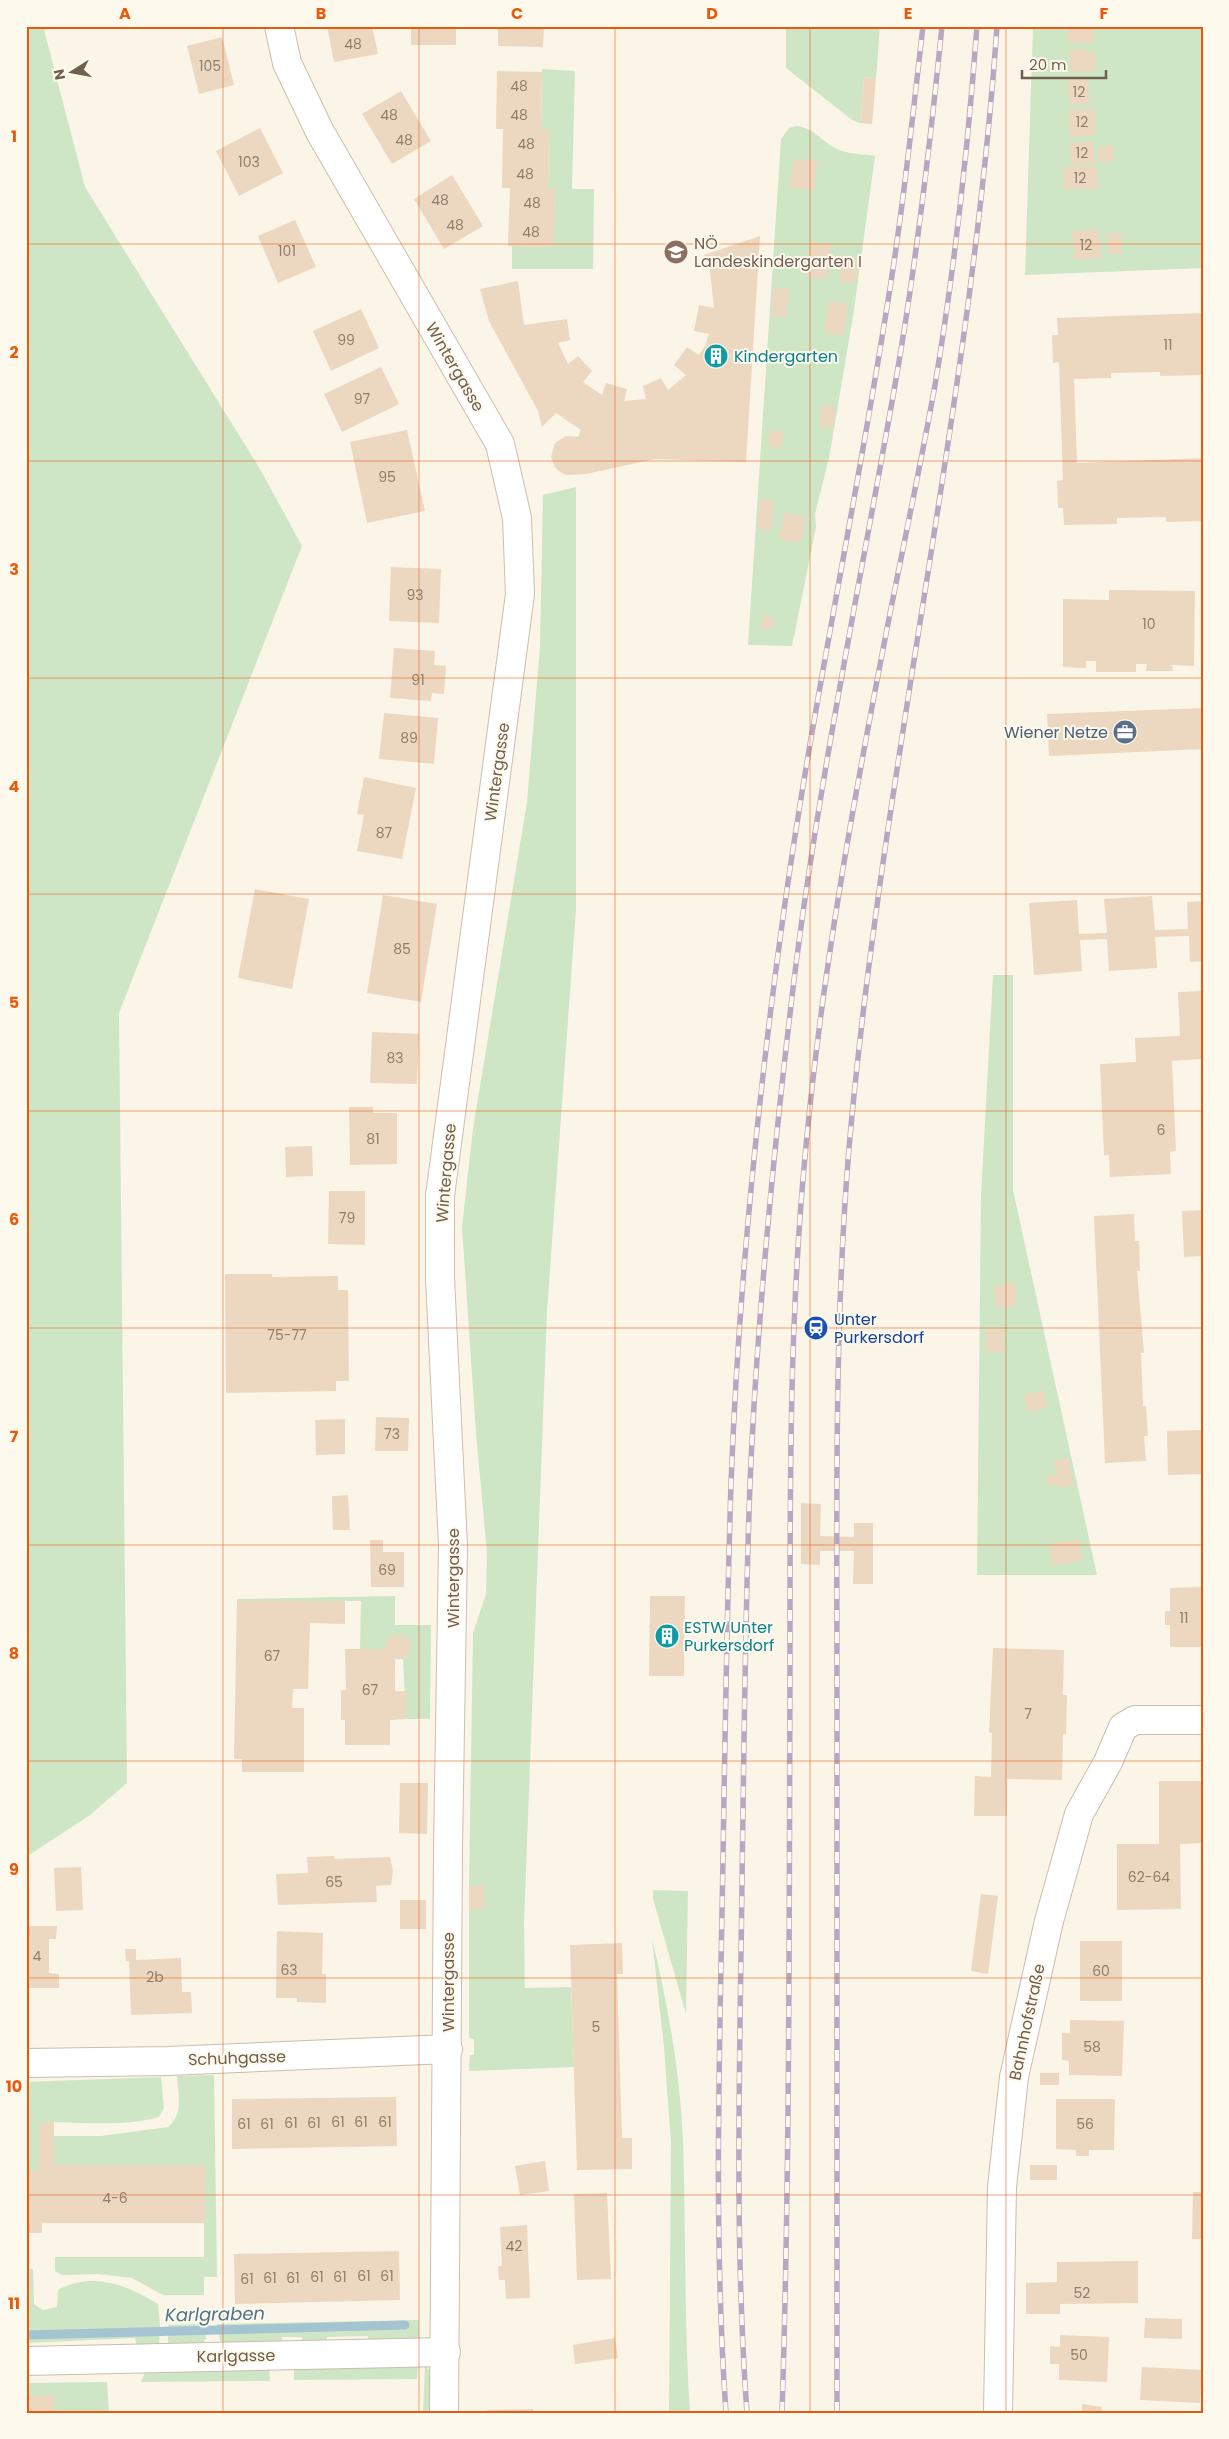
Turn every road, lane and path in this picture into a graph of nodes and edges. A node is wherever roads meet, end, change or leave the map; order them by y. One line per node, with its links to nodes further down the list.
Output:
1 (279, 26): 3 (street, Wintergasse)
2 (1203, 1720): 8 (street, Bahnhofstraße)
3 (448, 2049): 4 (street, Schuhgasse); 5 (street, Wintergasse)
4 (26, 2063)
5 (446, 2352): 6 (street, Karlgasse); 7 (street, Wintergasse)
6 (26, 2361)
7 (444, 2413)
8 (998, 2413)

